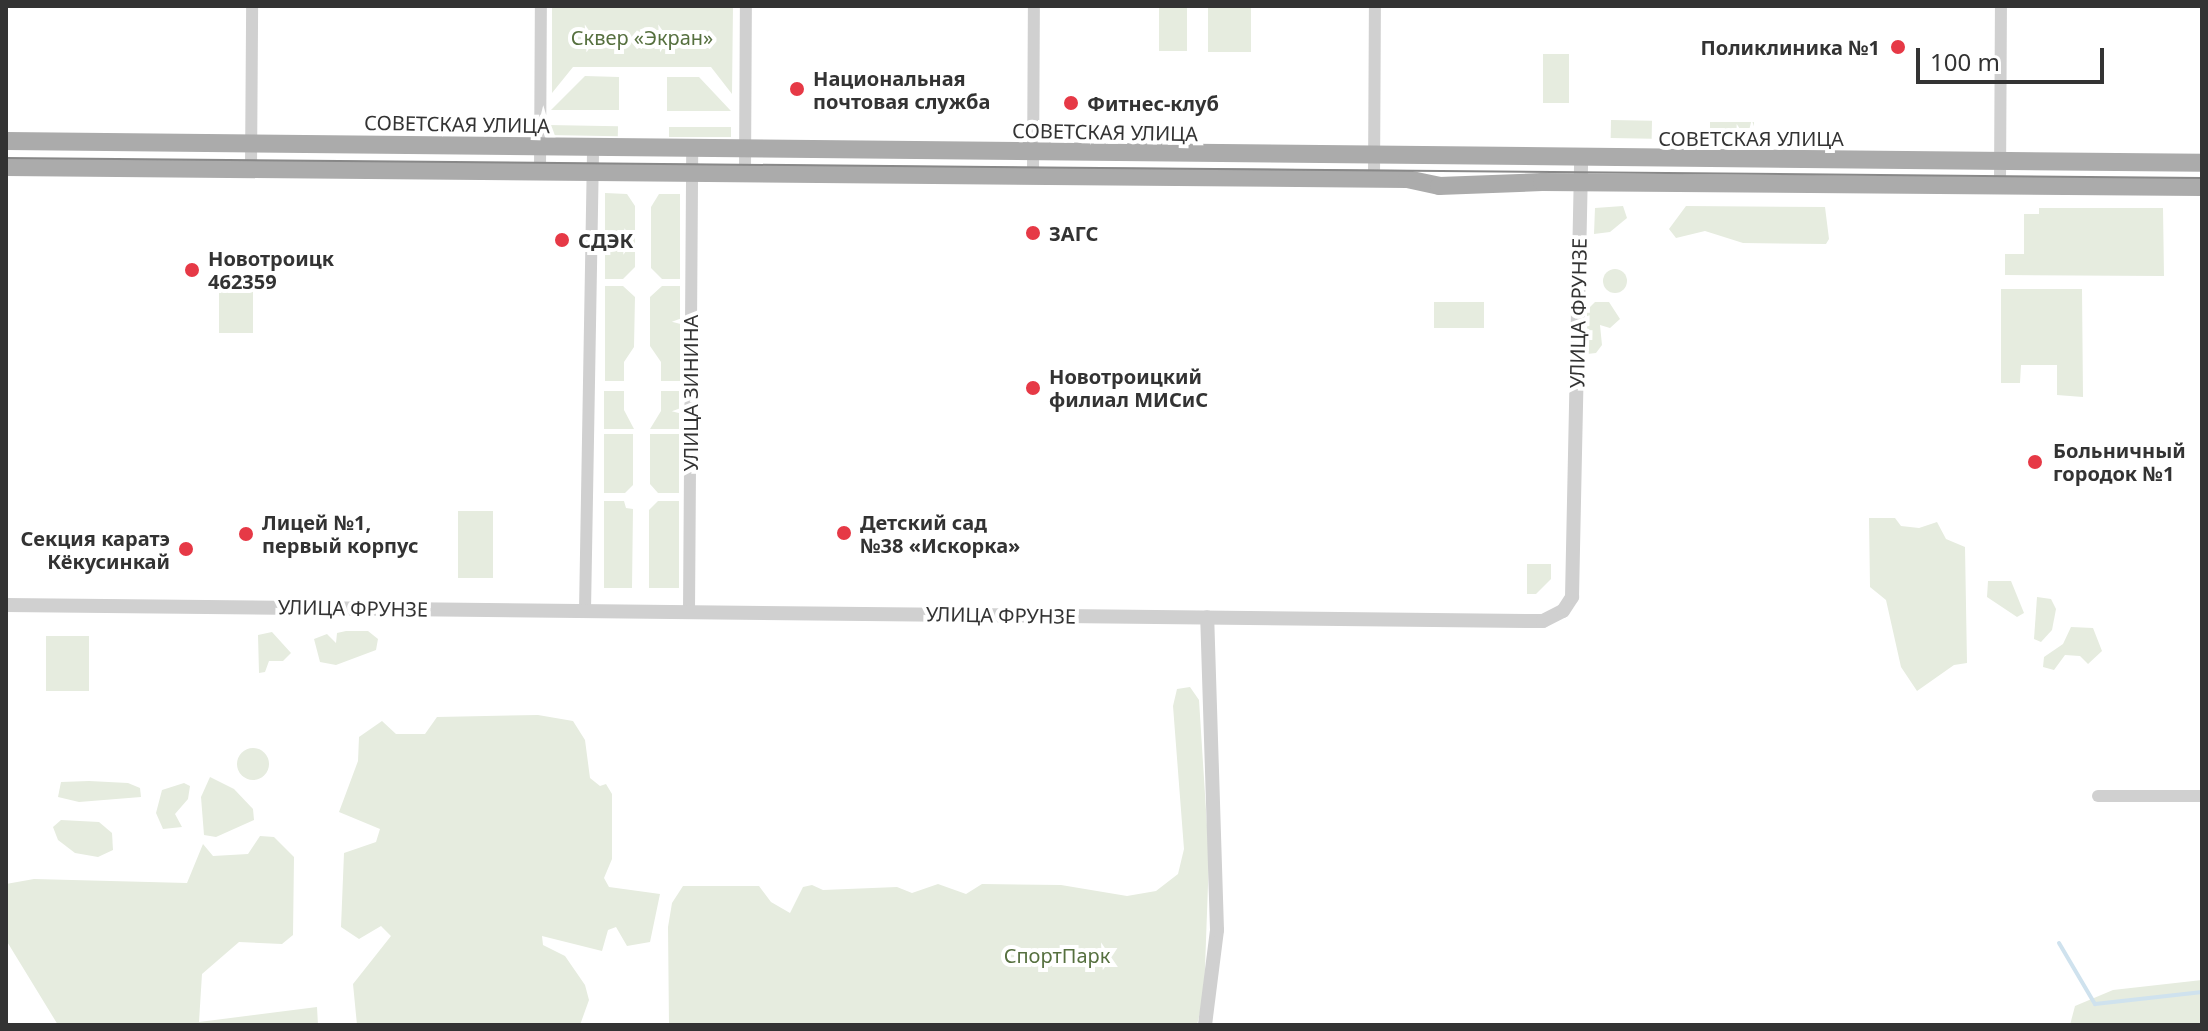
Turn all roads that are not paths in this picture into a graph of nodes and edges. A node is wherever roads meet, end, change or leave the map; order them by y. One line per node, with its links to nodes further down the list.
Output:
1 (252, 6): 8 (street)
2 (541, 6): 9 (street)
3 (746, 6): 12 (street)
4 (1034, 6): 13 (street)
5 (1375, 6): 14 (street)
6 (2001, 6): 16 (street)
7 (6, 141): 8 (main road, СОВЕТСКАЯ УЛИЦА)
8 (251, 144): 9 (main road, СОВЕТСКАЯ УЛИЦА); 19 (street)
9 (540, 147): 10 (main road, СОВЕТСКАЯ УЛИЦА); 20 (street)
10 (593, 148): 11 (main road, СОВЕТСКАЯ УЛИЦА); 21 (street)
11 (692, 149): 12 (main road, СОВЕТСКАЯ УЛИЦА); 22 (street, УЛИЦА ЗИНИНА)
12 (745, 150): 13 (main road, СОВЕТСКАЯ УЛИЦА); 23 (street)
13 (1033, 153): 14 (main road, СОВЕТСКАЯ УЛИЦА); 24 (street)
14 (1374, 157): 15 (main road, СОВЕТСКАЯ УЛИЦА); 25 (street)
15 (1581, 159): 16 (main road, СОВЕТСКАЯ УЛИЦА); 26 (street, УЛИЦА ФРУНЗЕ)
16 (2000, 162): 17 (main road, СОВЕТСКАЯ УЛИЦА); 27 (street)
17 (2202, 163)
18 (6, 167): 19 (main road)
19 (251, 169): 20 (main road)
20 (540, 172): 21 (main road)
21 (592, 172): 22 (main road); 30 (street)
22 (692, 173): 23 (main road); 31 (street, УЛИЦА ЗИНИНА)
23 (745, 174): 24 (main road)
24 (1033, 176): 25 (main road)
25 (1374, 179): 26 (main road)
26 (1580, 182): 27 (main road); 32 (street, УЛИЦА ФРУНЗЕ)
27 (2000, 186): 28 (main road)
28 (2202, 187)
29 (6, 605): 30 (street, УЛИЦА ФРУНЗЕ)
30 (585, 611): 31 (street, УЛИЦА ФРУНЗЕ)
31 (689, 612): 32 (street, УЛИЦА ФРУНЗЕ)
32 (1207, 617): 35 (street)
33 (2098, 796): 34 (street)
34 (2202, 796)
35 (1205, 1025)

